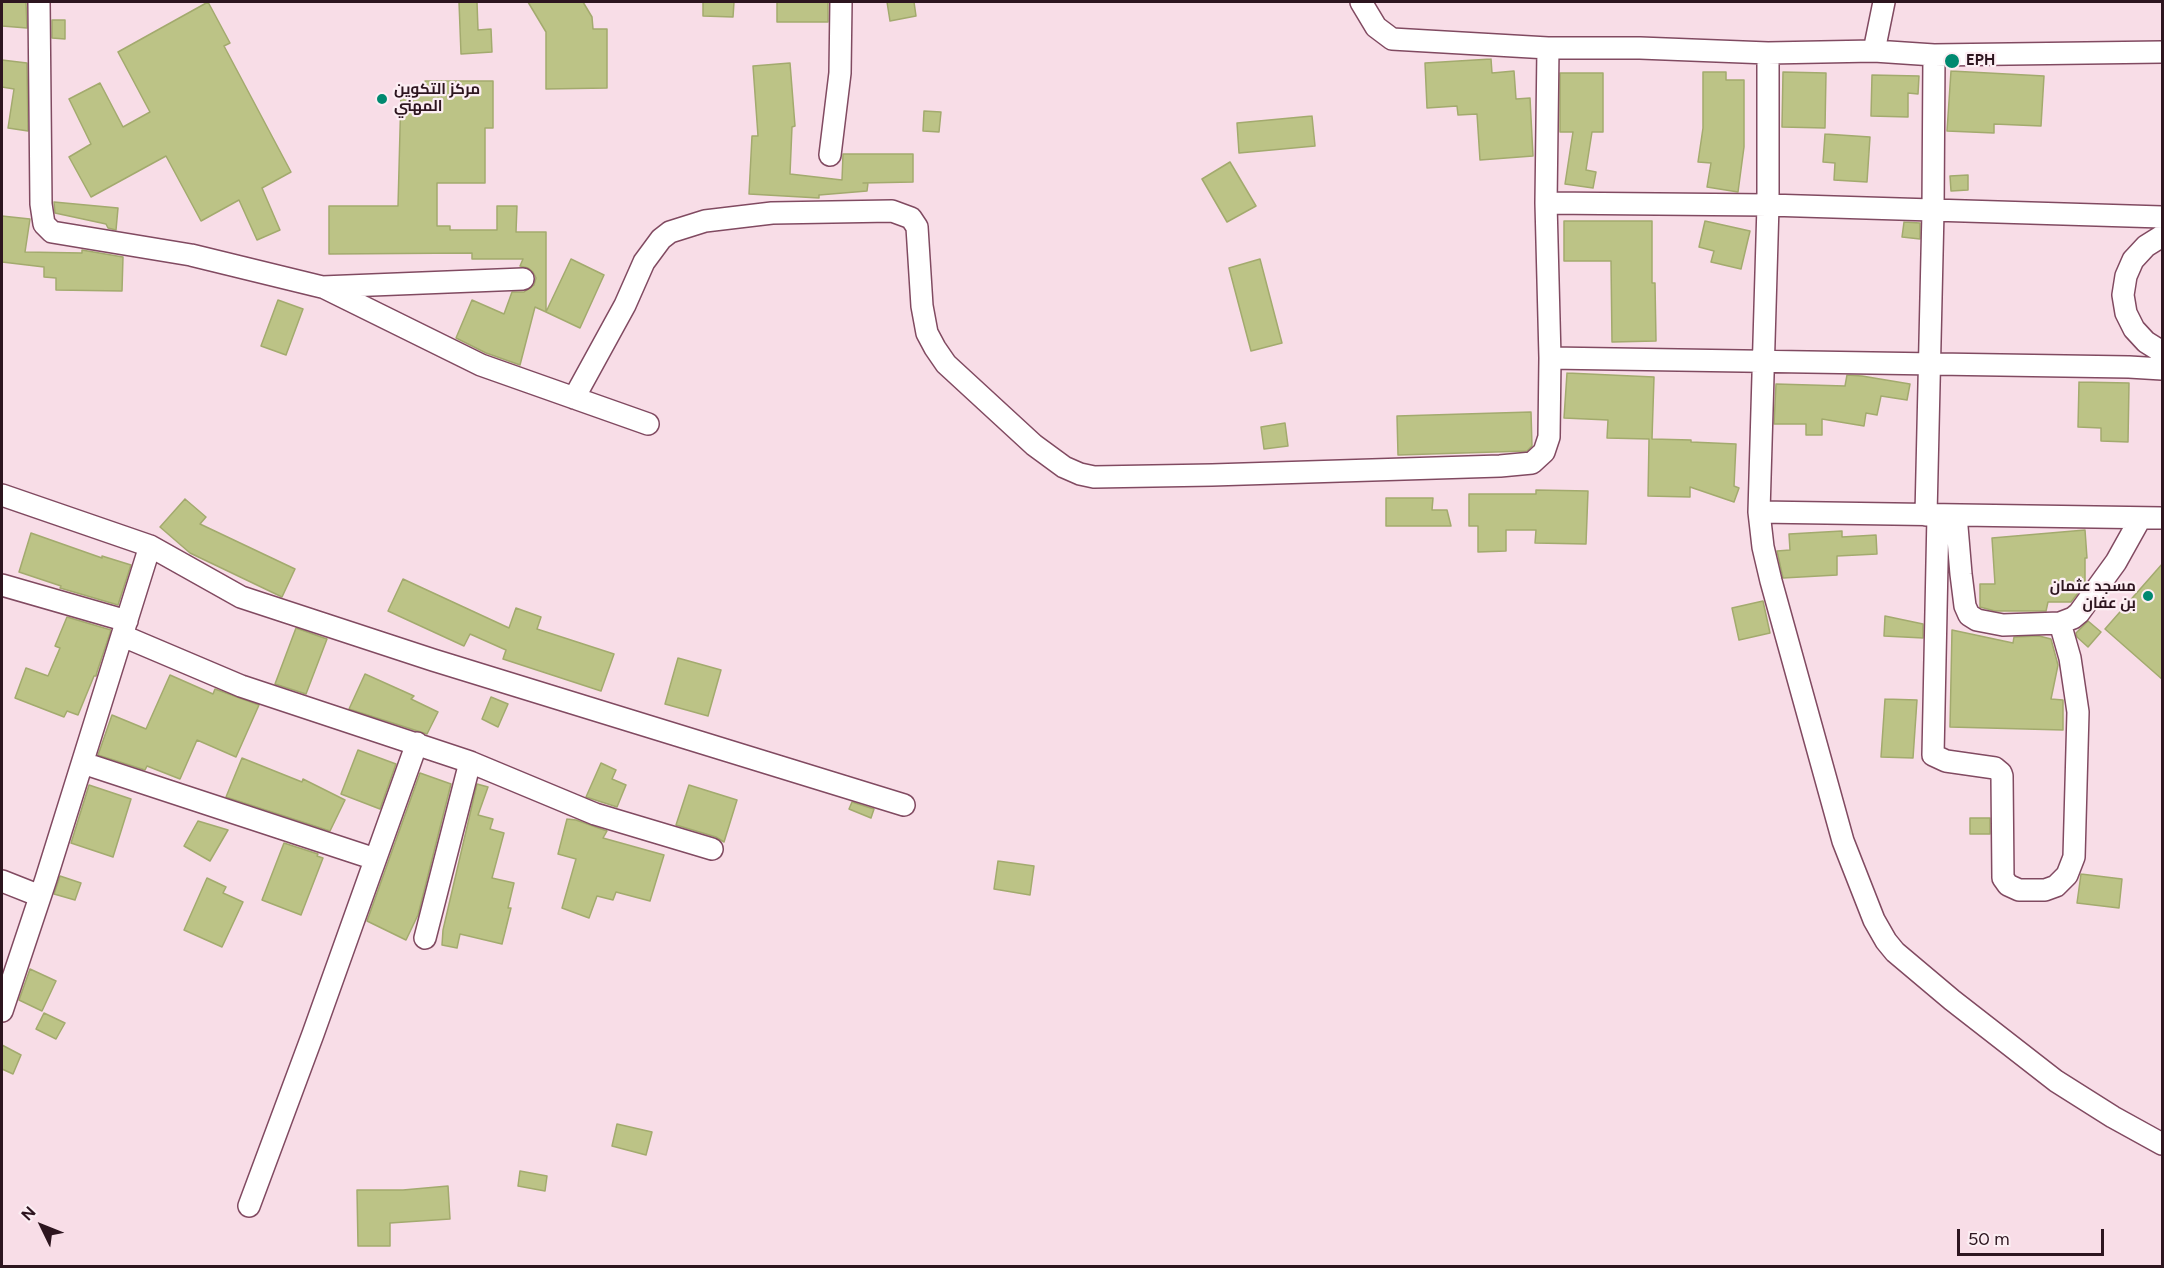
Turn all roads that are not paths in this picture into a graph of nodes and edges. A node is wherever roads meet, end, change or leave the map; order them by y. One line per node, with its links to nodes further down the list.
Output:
1 (39, 2): 17 (street)
2 (841, 2): 10 (street)
3 (1361, 2): 5 (street)
4 (1884, 2): 6 (street)
5 (1548, 48): 8 (street); 11 (street)
6 (1874, 51): 8 (street); 9 (street)
7 (2163, 52): 9 (street)
8 (1768, 53): 12 (street)
9 (1934, 55): 13 (street)
10 (830, 155)
11 (1546, 203): 12 (street); 19 (street)
12 (1768, 205): 13 (street); 20 (street)
13 (1933, 211): 14 (street); 21 (street)
14 (2163, 217)
15 (2163, 236): 18 (street)
16 (523, 279): 17 (street)
17 (322, 287): 23 (street)
18 (2163, 352)
19 (1550, 358): 20 (street); 23 (street)
20 (1764, 363): 21 (street); 26 (street)
21 (1929, 364): 22 (street); 27 (street)
22 (2163, 369)
23 (574, 398): 24 (street)
24 (648, 424)
25 (2, 495): 30 (street)
26 (1759, 512): 27 (street); 44 (street)
27 (1940, 515): 28 (street); 32 (street); 32 (street)
28 (2140, 519): 29 (street); 32 (street)
29 (2163, 519)
30 (150, 546): 33 (street); 37 (street)
31 (2, 585): 33 (street)
32 (2060, 623)
33 (125, 628): 34 (street); 36 (street)
34 (417, 743): 35 (street); 39 (street)
35 (470, 762): 38 (street); 42 (street)
36 (83, 763): 39 (street); 41 (street)
37 (904, 805)
38 (712, 849)
39 (375, 859): 45 (street)
40 (2, 881): 41 (street)
41 (40, 896): 43 (street)
42 (424, 938)
43 (2, 1011)
44 (2163, 1144)
45 (249, 1206)

